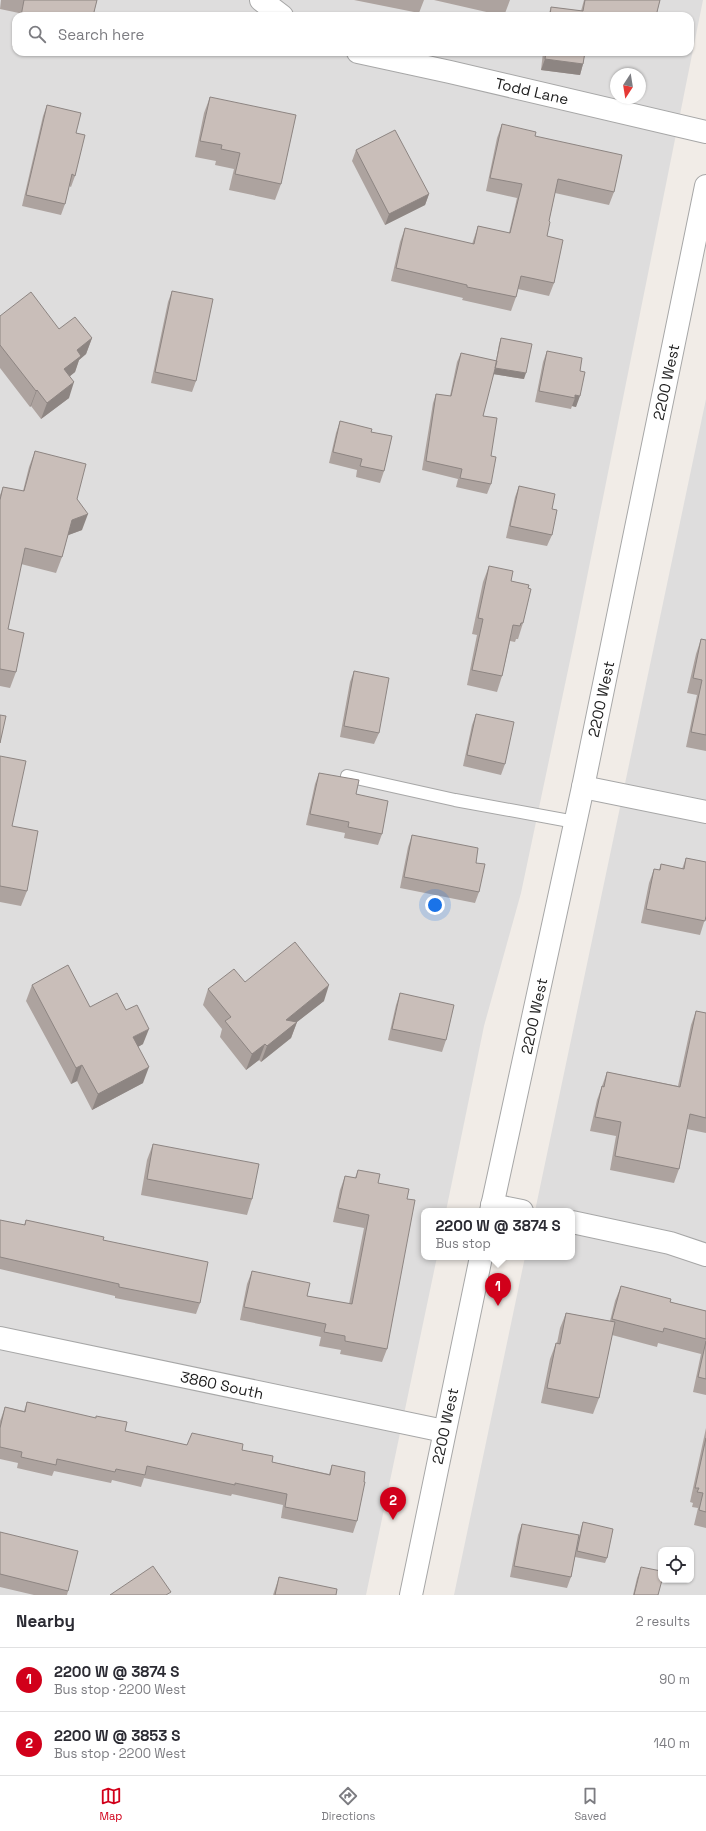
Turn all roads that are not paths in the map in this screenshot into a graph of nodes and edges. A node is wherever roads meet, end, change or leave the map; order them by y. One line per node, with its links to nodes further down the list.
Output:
1 (261, 0): 2 (street)
2 (277, 12)
3 (376, 56): 4 (street, Todd Lane)
4 (706, 132)
5 (706, 186): 7 (street, 2200 West)
6 (347, 776): 9 (lane)
7 (583, 787): 8 (street); 9 (street, 2200 West)
8 (706, 812)
9 (575, 822): 10 (street, 2200 West)
10 (491, 1208)
11 (575, 1223): 12 (street)
12 (706, 1255)
13 (480, 1260): 15 (street, 2200 West)
14 (0, 1338): 15 (street, 3860 South)
15 (444, 1431): 16 (street, 2200 West)
16 (411, 1595)

